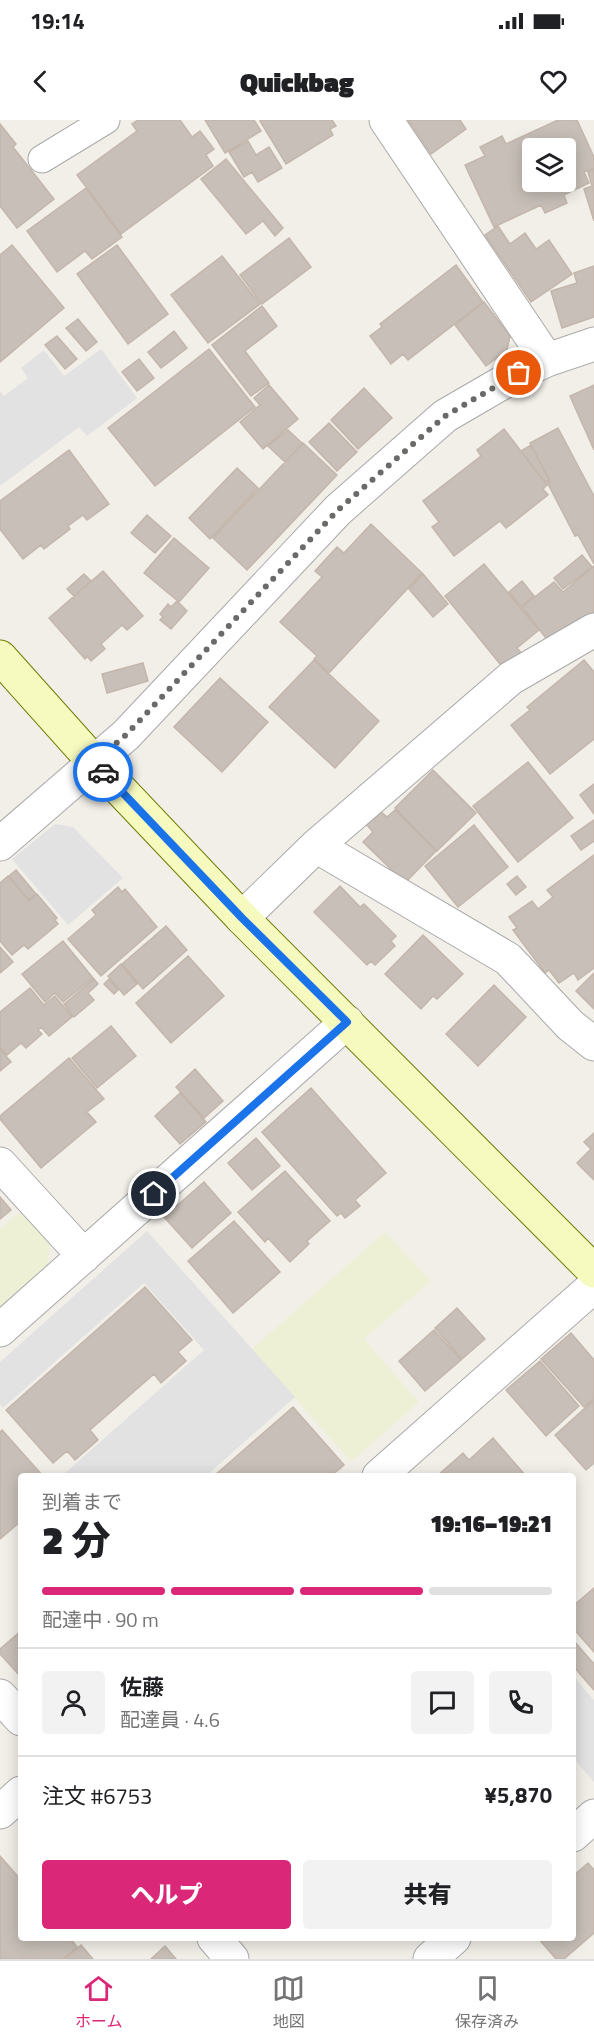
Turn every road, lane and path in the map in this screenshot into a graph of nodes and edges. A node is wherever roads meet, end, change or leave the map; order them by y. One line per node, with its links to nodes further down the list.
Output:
1 (106, 120): 3 (lane)
2 (386, 120): 5 (street)
3 (42, 159)
4 (594, 344): 5 (street)
5 (547, 360): 8 (street)
6 (594, 630): 10 (street)
7 (0, 657): 8 (street)
8 (94, 762): 9 (street); 11 (street)
9 (0, 844)
10 (316, 846): 11 (street); 13 (street)
11 (242, 918): 12 (street)
12 (347, 1022): 15 (street); 16 (street)
13 (594, 1044)
14 (0, 1164): 15 (street)
15 (84, 1256): 18 (street)
16 (594, 1271)
17 (594, 1286): 19 (street)
18 (0, 1330)
19 (382, 1473)
20 (0, 1696): 21 (street)
21 (18, 1716)
22 (18, 1796): 23 (street)
23 (0, 1812)
24 (594, 1816): 25 (street)
25 (576, 1832)
26 (217, 1941): 28 (street)
27 (451, 1941): 29 (street)
28 (232, 1959)
29 (430, 1959)

